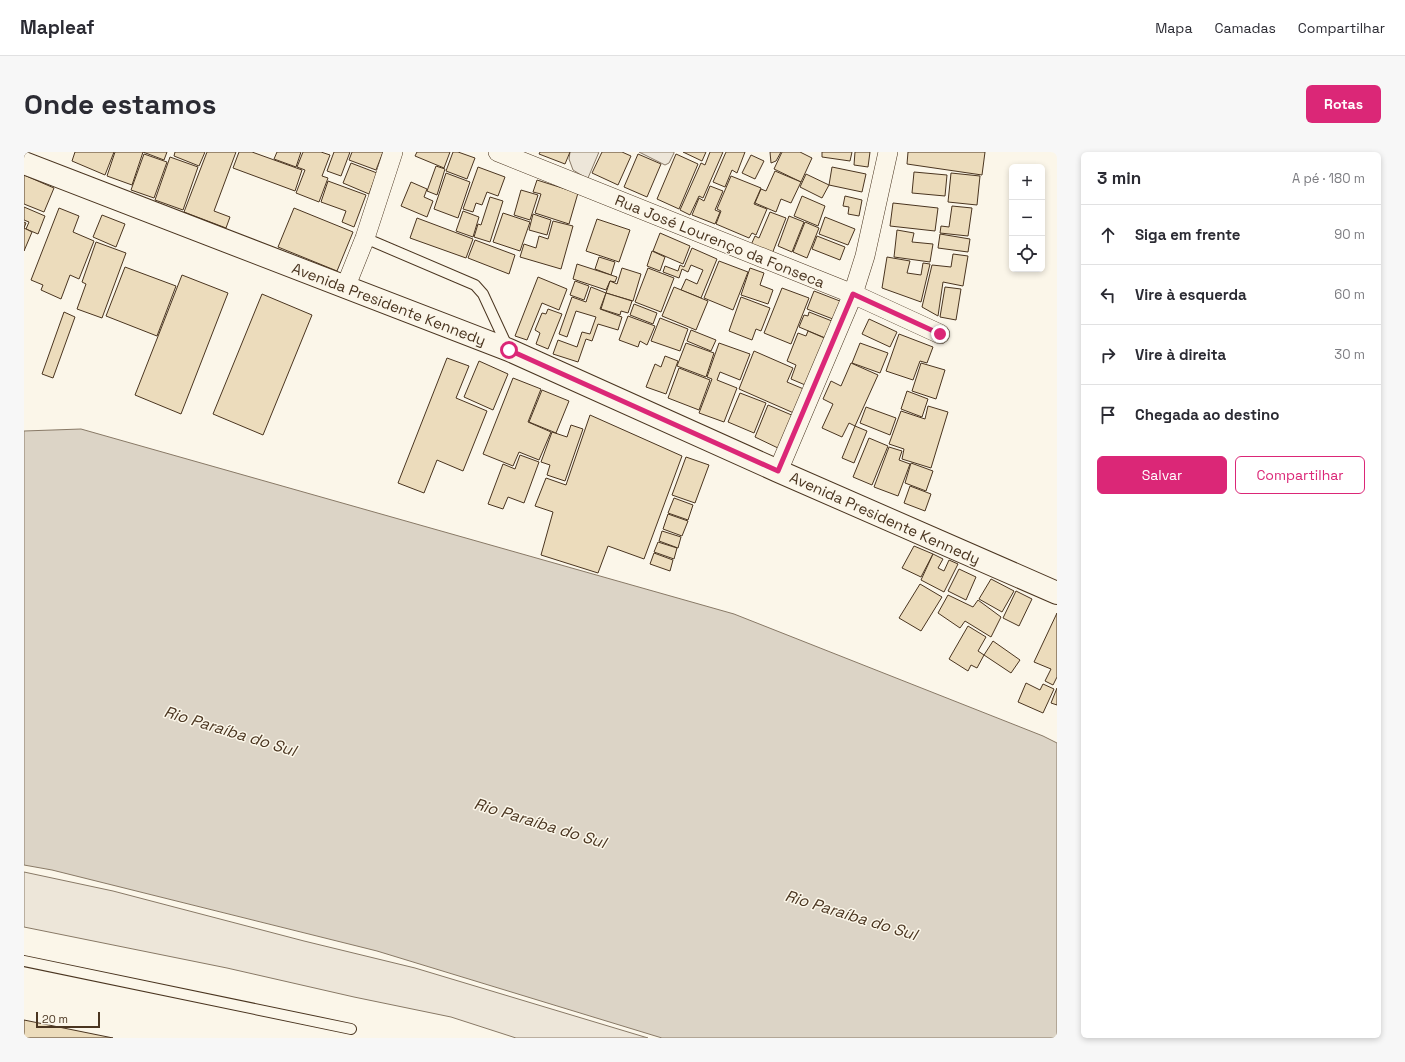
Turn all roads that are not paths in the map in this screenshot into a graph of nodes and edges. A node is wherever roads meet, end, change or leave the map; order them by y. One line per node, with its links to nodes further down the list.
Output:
1 (393, 152): 5 (street)
2 (498, 152): 7 (street, Rua José Lourenço da Fonseca)
3 (888, 152): 7 (street)
4 (24, 163): 6 (main road, Avenida Presidente Kennedy)
5 (365, 238): 6 (street); 9 (lane)
6 (338, 285): 9 (main road, Avenida Presidente Kennedy)
7 (853, 294): 8 (street, Rua José Lourenço da Fonseca); 10 (street)
8 (940, 334)
9 (509, 350): 10 (main road, Avenida Presidente Kennedy)
10 (778, 471): 11 (main road, Avenida Presidente Kennedy)
11 (1057, 593)
12 (24, 961): 13 (lane)
13 (351, 1029)

